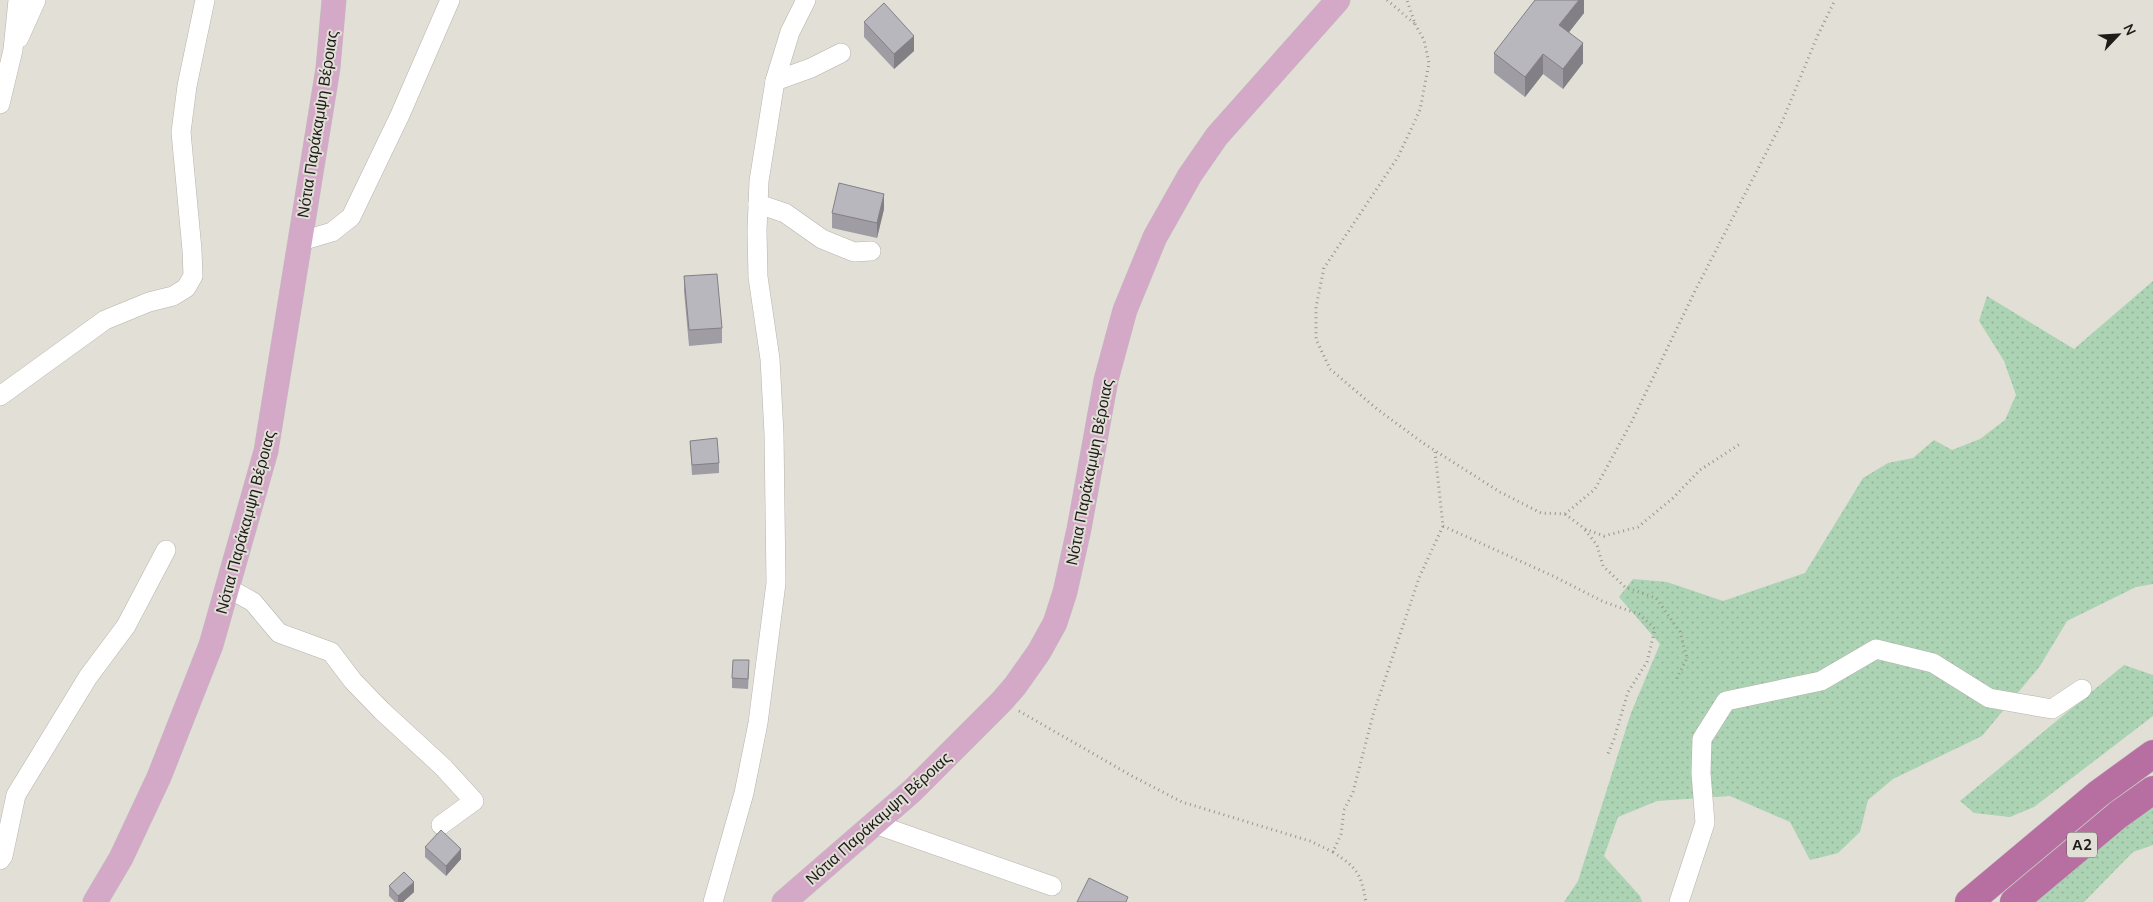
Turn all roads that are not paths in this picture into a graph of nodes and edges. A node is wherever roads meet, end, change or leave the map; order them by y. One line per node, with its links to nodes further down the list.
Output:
1 (18, 0): 8 (street)
2 (36, 0): 8 (street)
3 (205, 0): 15 (street)
4 (334, 0): 13 (main road, Νότια Παράκαμψη Βέροιας)
5 (450, 0): 13 (street)
6 (806, 0): 10 (street)
7 (1338, 0): 21 (main road, Νότια Παράκαμψη Βέροιας)
8 (14, 50): 11 (street)
9 (841, 52): 10 (street)
10 (775, 81): 12 (street)
11 (0, 104)
12 (758, 204): 14 (street); 26 (street)
13 (298, 242): 17 (main road, Νότια Παράκαμψη Βέροιας)
14 (870, 251)
15 (0, 396)
16 (166, 550): 23 (street)
17 (228, 588): 22 (street); 25 (main road, Νότια Παράκαμψη Βέροιας)
18 (2082, 689): 28 (street)
19 (2153, 754): 29 (highway, Α2)
20 (2153, 790): 30 (highway, Α2)
21 (875, 824): 24 (street); 27 (main road, Νότια Παράκαμψη Βέροιας)
22 (441, 825)
23 (0, 860)
24 (1052, 886)
25 (95, 902)
26 (713, 902)
27 (784, 902)
28 (1679, 902)
29 (1969, 902)
30 (2014, 902)

